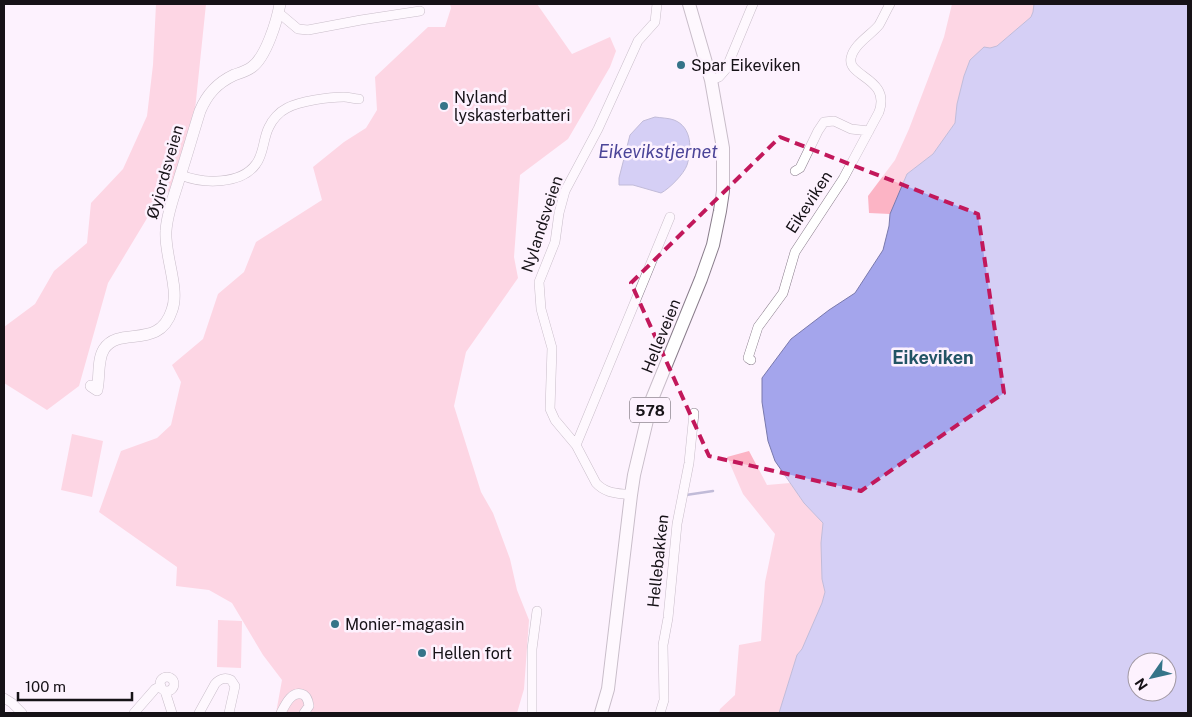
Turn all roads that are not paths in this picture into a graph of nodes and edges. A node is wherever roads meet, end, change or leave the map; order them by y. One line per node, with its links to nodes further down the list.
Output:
1 (656, 4): 18 (street, Nylandsveien)
2 (689, 4): 7 (main road, Helleveien / 578)
3 (753, 4): 7 (street)
4 (890, 4): 9 (street, Eikeviken)
5 (280, 8): 6 (street); 11 (street, Øyjordsveien)
6 (420, 11)
7 (711, 80): 19 (main road, Helleveien / 578)
8 (359, 100): 11 (street)
9 (869, 131): 10 (street, Eikeviken); 13 (street, Eikeviken)
10 (795, 171)
11 (181, 175): 16 (street, Øyjordsveien)
12 (670, 218): 18 (street)
13 (784, 292): 14 (street); 15 (street, Eikeviken)
14 (746, 345)
15 (751, 360)
16 (91, 386)
17 (694, 413): 31 (street, Hellebakken)
18 (576, 445): 19 (street, Nylandsveien)
19 (631, 495): 30 (main road, Helleveien / 578)
20 (537, 611): 29 (street)
21 (4, 698): 22 (street)
22 (22, 713)
23 (134, 713): 24 (street)
24 (172, 713)
25 (199, 713): 26 (street)
26 (229, 713)
27 (281, 713): 28 (street)
28 (304, 713)
29 (532, 713)
30 (601, 713)
31 (660, 713)

